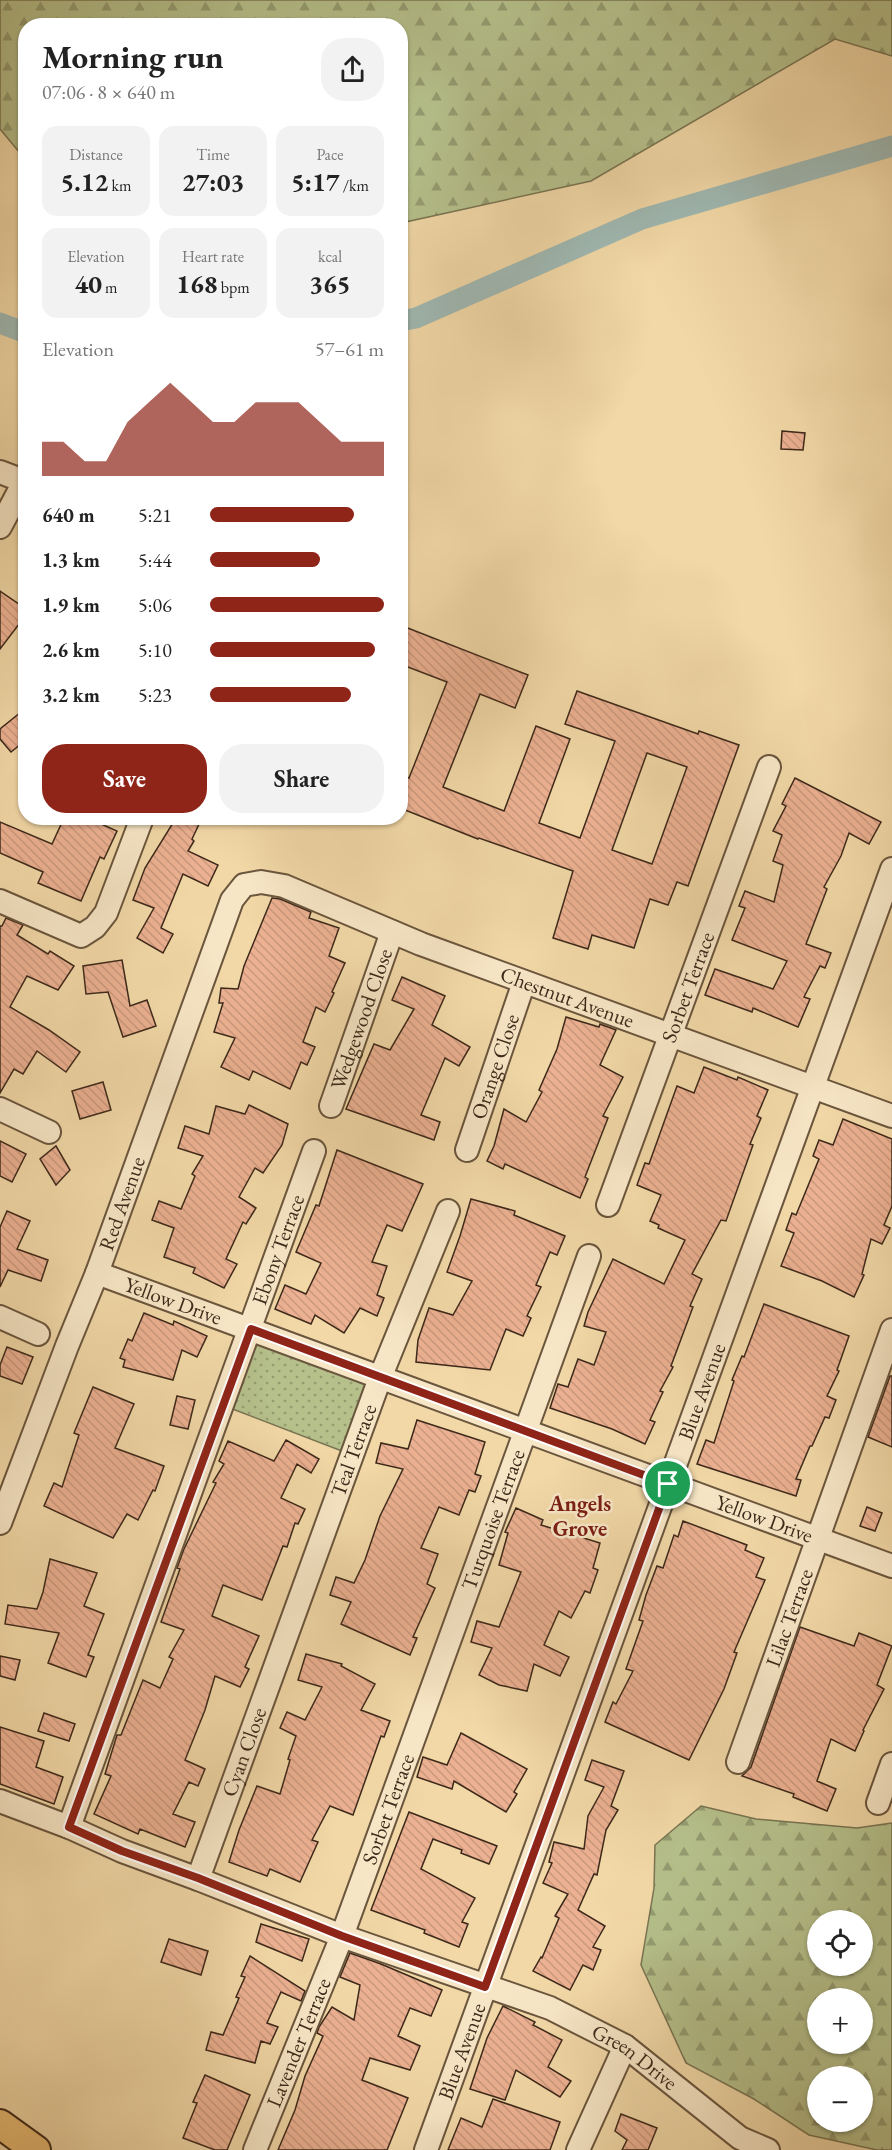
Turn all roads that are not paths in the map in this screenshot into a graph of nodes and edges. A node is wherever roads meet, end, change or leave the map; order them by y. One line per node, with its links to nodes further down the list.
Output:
1 (0, 472): 2 (street)
2 (18, 479)
3 (18, 495): 4 (street)
4 (0, 527)
5 (769, 767): 12 (street, Sorbet Terrace)
6 (139, 825): 9 (street)
7 (892, 869): 13 (street, Blue Avenue)
8 (244, 885): 10 (street, Chestnut Avenue); 23 (street, Red Avenue)
9 (0, 901)
10 (392, 932): 11 (street, Chestnut Avenue); 14 (street, Wedgewood Close)
11 (524, 982): 12 (street, Chestnut Avenue); 18 (street, Orange Close)
12 (671, 1036): 13 (street, Chestnut Avenue); 20 (street, Sorbet Terrace)
13 (812, 1088): 16 (street, Chestnut Avenue); 30 (street, Blue Avenue)
14 (331, 1106)
15 (0, 1109): 17 (street)
16 (892, 1116)
17 (49, 1132)
18 (467, 1150)
19 (314, 1151): 25 (street, Ebony Terrace)
20 (608, 1205)
21 (448, 1211): 28 (street, Teal Terrace)
22 (589, 1256): 29 (street, Turquoise Terrace)
23 (97, 1273): 25 (street, Yellow Drive); 31 (street, Red Avenue)
24 (0, 1317): 26 (street)
25 (251, 1329): 28 (street, Yellow Drive); 40 (street, Ebony Terrace)
26 (38, 1334)
27 (891, 1334): 32 (street, Lilac Terrace)
28 (380, 1378): 29 (street, Yellow Drive); 34 (street, Teal Terrace)
29 (526, 1432): 30 (street, Yellow Drive); 35 (street, Turquoise Terrace)
30 (668, 1484): 32 (street, Yellow Drive); 43 (street, Blue Avenue)
31 (0, 1523)
32 (818, 1539): 33 (street, Yellow Drive); 36 (street, Lilac Terrace)
33 (892, 1566)
34 (290, 1626): 41 (street, Cyan Close)
35 (435, 1683): 42 (street, Sorbet Terrace)
36 (738, 1761)
37 (892, 1764): 39 (street)
38 (0, 1801): 40 (street, Green Drive)
39 (878, 1803)
40 (69, 1827): 41 (street, Green Drive)
41 (198, 1878): 42 (street, Green Drive)
42 (342, 1936): 43 (street, Green Drive); 50 (street, Lavender Terrace)
43 (485, 1987): 44 (street, Green Drive); 51 (street, Blue Avenue)
44 (625, 2046): 46 (street, Green Drive); 52 (street)
45 (0, 2124): 49 (main road)
46 (738, 2144): 53 (street, Green Drive)
47 (0, 2145): 48 (main road)
48 (15, 2150)
49 (36, 2150)
50 (255, 2150)
51 (426, 2150)
52 (578, 2150)
53 (768, 2150)

